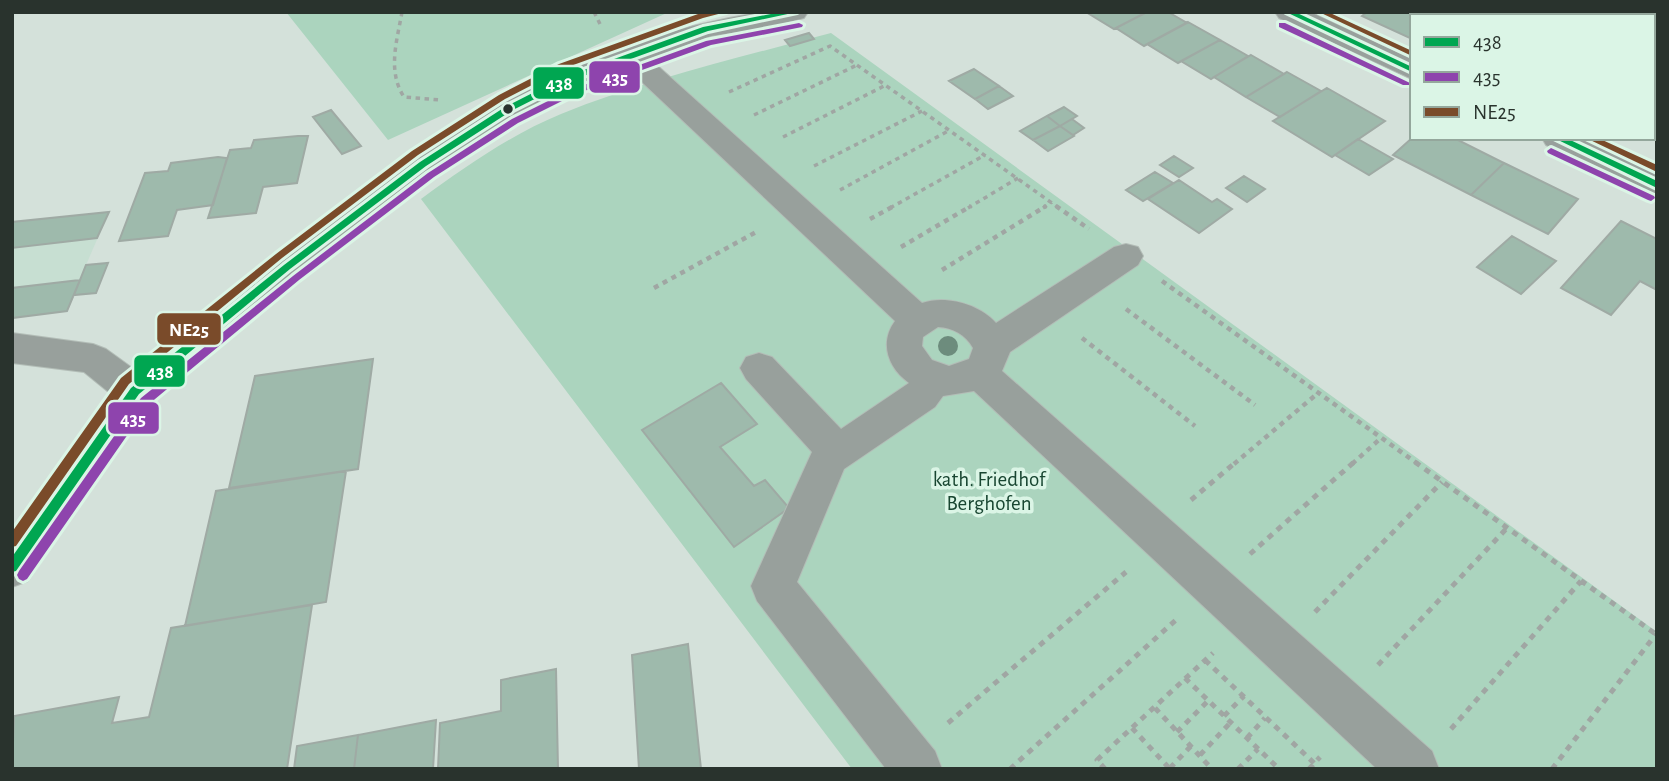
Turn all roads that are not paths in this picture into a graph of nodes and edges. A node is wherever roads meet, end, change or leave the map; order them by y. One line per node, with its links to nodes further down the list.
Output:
1 (733, 12): 4 (street)
2 (795, 12): 4 (street)
3 (1288, 12): 6 (street)
4 (706, 29): 5 (street)
5 (629, 55): 10 (street); 15 (street)
6 (1410, 69)
7 (1561, 140): 8 (street)
8 (1657, 185)
9 (1126, 256): 12 (street)
10 (905, 310): 12 (street); 14 (street)
11 (12, 348): 15 (street)
12 (984, 358): 14 (street); 19 (street)
13 (759, 368): 16 (street)
14 (933, 379): 16 (street)
15 (135, 391): 17 (street)
16 (837, 452): 18 (street)
17 (12, 567)
18 (912, 763)
19 (1414, 769)

